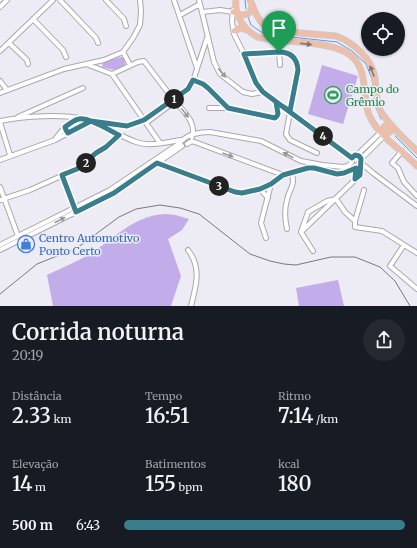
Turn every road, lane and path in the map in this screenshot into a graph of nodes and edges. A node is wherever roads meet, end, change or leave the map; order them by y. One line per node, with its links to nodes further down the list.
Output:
1 (7, 0): 10 (street)
2 (53, 0): 14 (street)
3 (60, 0): 20 (street)
4 (106, 0): 15 (street)
5 (140, 0): 22 (street)
6 (174, 0): 12 (street)
7 (236, 1): 13 (main road)
8 (200, 2): 11 (street); 12 (street)
9 (251, 2): 13 (main road); 52 (main road, one-way to 9)
10 (0, 7)
11 (202, 12): 13 (street); 18 (street)
12 (180, 14): 32 (street)
13 (238, 14): 16 (main road); 17 (street); 17 (street)
14 (33, 19): 19 (street); 25 (street)
15 (126, 26)
16 (247, 30): 17 (main road); 55 (main road, one-way to 55)
17 (234, 32): 24 (street)
18 (207, 38): 32 (street); 38 (street, one-way to 38)
19 (9, 43): 21 (street); 27 (street)
20 (98, 43)
21 (0, 51)
22 (123, 52): 26 (street); 29 (street)
23 (279, 52): 24 (street); 30 (street); 44 (street)
24 (244, 54): 38 (street)
25 (66, 57)
26 (97, 61): 28 (street); 31 (street)
27 (28, 64)
28 (86, 64): 31 (street); 37 (street)
29 (130, 65): 33 (street); 40 (street)
30 (280, 65)
31 (95, 67): 33 (street)
32 (197, 68): 34 (street)
33 (112, 74): 50 (street)
34 (193, 80): 40 (street); 43 (street)
35 (0, 81): 37 (street)
36 (83, 88): 45 (street)
37 (7, 90): 39 (street)
38 (263, 92): 41 (street)
39 (0, 93)
40 (173, 99): 50 (street)
41 (276, 102): 43 (street); 44 (street)
42 (209, 108): 43 (street)
43 (228, 108)
44 (290, 111): 66 (street); 70 (street)
45 (16, 118): 47 (street); 48 (street)
46 (85, 119): 47 (street); 49 (street); 51 (street)
47 (72, 120): 53 (street)
48 (0, 121): 67 (street)
49 (91, 121): 50 (street); 51 (street); 56 (street)
50 (145, 122): 57 (street, one-way to 57); 60 (street)
51 (86, 125): 54 (street)
52 (392, 125): 55 (main road); 65 (main road)
53 (65, 127): 54 (street); 58 (street)
54 (68, 133): 58 (street)
55 (383, 134): 64 (main road); 70 (street); 70 (street)
56 (119, 135): 60 (street); 75 (street)
57 (193, 135): 61 (street); 62 (street); 70 (street, one-way to 57)
58 (54, 140): 67 (street)
59 (167, 141): 60 (street); 61 (street); 63 (street)
60 (160, 142)
61 (182, 142): 62 (street); 63 (street); 69 (street)
62 (192, 142): 76 (street, one-way to 76)
63 (169, 149): 89 (street)
64 (402, 151): 71 (main road); 83 (street)
65 (417, 151)
66 (316, 153)
67 (10, 155): 68 (street)
68 (0, 160)
69 (157, 163): 81 (street); 90 (street)
70 (357, 163): 72 (street); 73 (street); 74 (street); 77 (street); 78 (street)
71 (417, 166)
72 (367, 171): 74 (street); 77 (street)
73 (292, 173): 76 (street); 94 (street)
74 (373, 173): 88 (street)
75 (62, 175): 84 (street); 89 (street)
76 (283, 175): 79 (street)
77 (360, 175): 78 (street)
78 (355, 179): 86 (street)
79 (271, 184): 81 (street); 85 (street)
80 (0, 187): 84 (street)
81 (260, 189): 85 (street)
82 (364, 190): 92 (street)
83 (417, 196)
84 (5, 198): 87 (street); 96 (street)
85 (268, 198): 97 (street)
86 (336, 199): 91 (street); 92 (street); 93 (street)
87 (0, 200)
88 (417, 206)
89 (74, 207): 90 (street); 96 (street)
90 (76, 212): 98 (street, one-way to 90)
91 (304, 220): 93 (street); 95 (street)
92 (355, 221): 100 (street)
93 (308, 226): 95 (street)
94 (287, 229)
95 (301, 232): 103 (street)
96 (18, 236): 98 (street); 99 (street)
97 (266, 238)
98 (16, 242): 101 (street)
99 (0, 245)
100 (404, 245): 104 (street); 105 (street)
101 (0, 250)
102 (188, 250): 106 (street)
103 (313, 251)
104 (417, 253)
105 (417, 289)
106 (191, 306)

